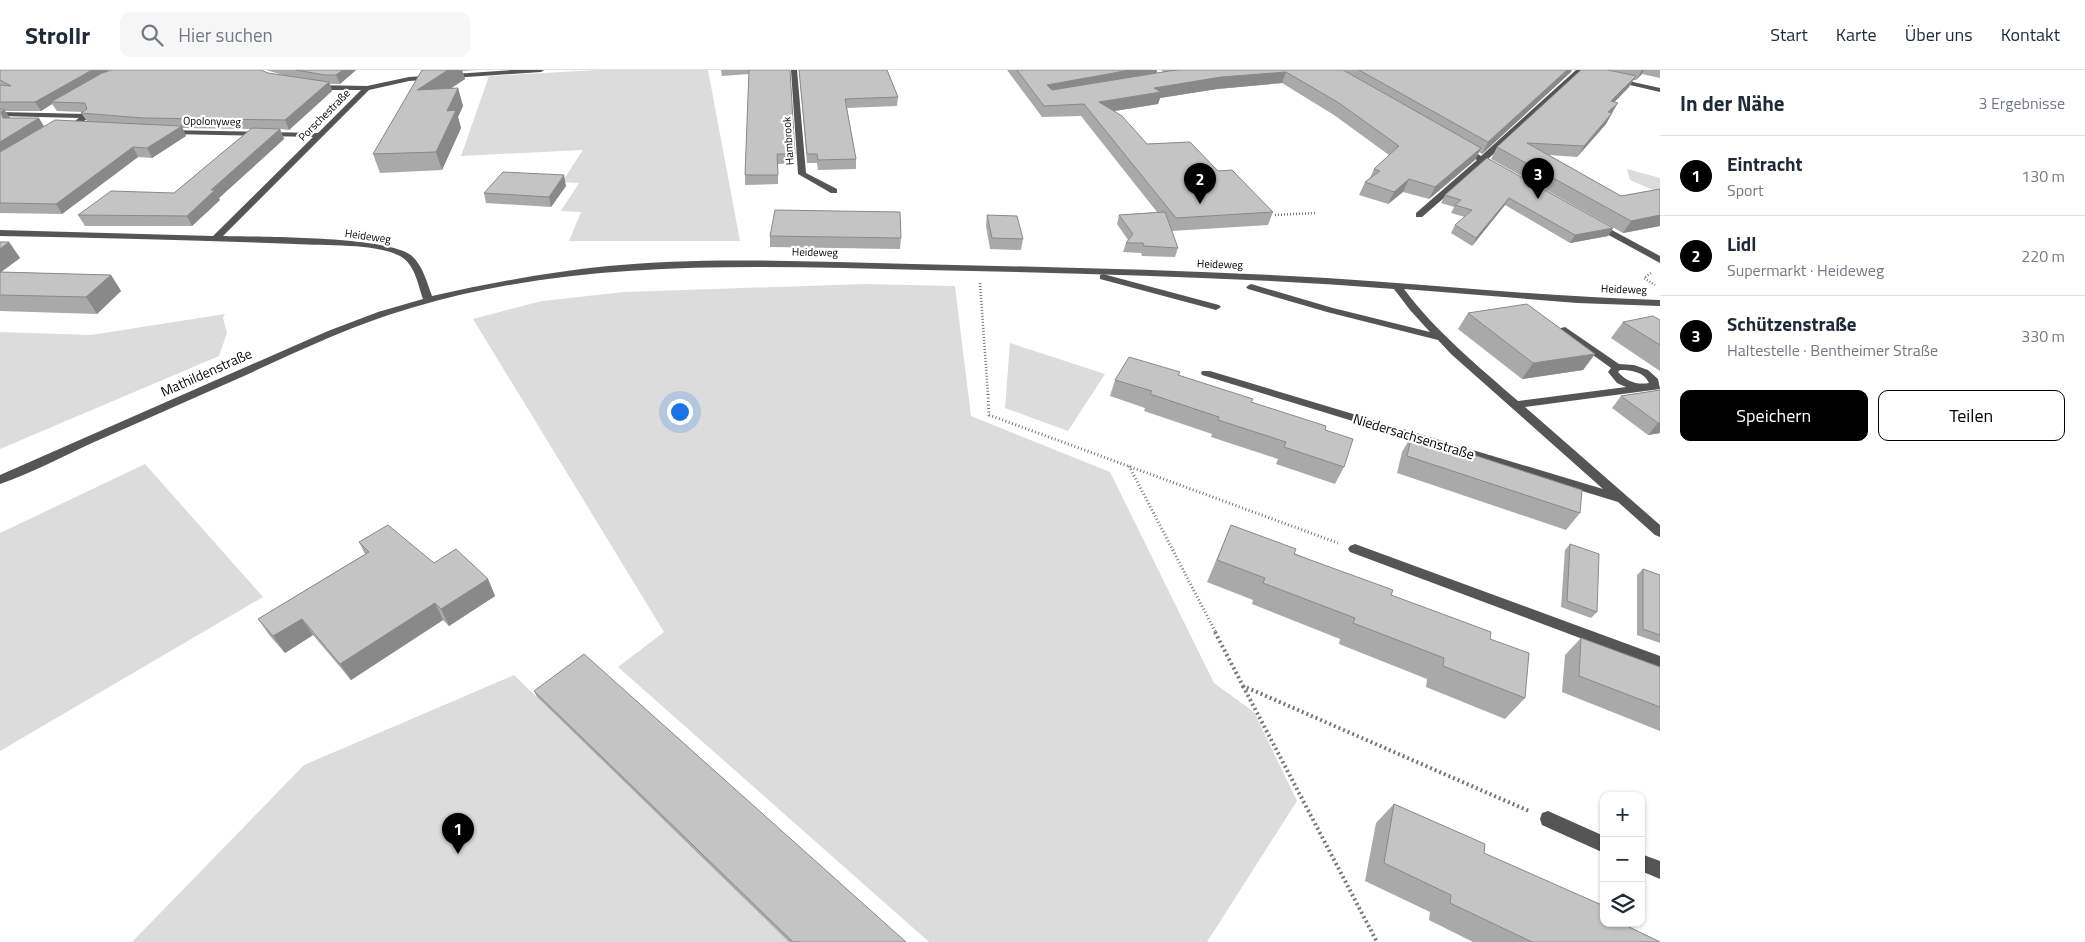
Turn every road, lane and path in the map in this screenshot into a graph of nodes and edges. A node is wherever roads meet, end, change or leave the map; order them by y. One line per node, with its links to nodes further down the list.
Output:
1 (541, 70): 6 (street, Porschestraße)
2 (794, 70): 19 (street, Hambrook)
3 (1580, 71): 17 (street)
4 (1606, 78): 7 (street)
5 (310, 85): 6 (street)
6 (367, 88): 15 (street, Porschestraße)
7 (1660, 90)
8 (57, 106): 11 (street)
9 (0, 114): 10 (street)
10 (27, 114): 11 (street); 12 (street)
11 (42, 115): 13 (street)
12 (12, 123)
13 (91, 127)
14 (158, 132): 15 (street, Opolonyweg)
15 (321, 135): 25 (street, Porschestraße)
16 (1458, 146): 17 (street)
17 (1482, 160): 18 (street); 22 (street)
18 (1507, 174)
19 (834, 191)
20 (1316, 213): 21 (path)
21 (1275, 215)
22 (1419, 215)
23 (1592, 222): 26 (street)
24 (0, 233): 25 (street, Heideweg)
25 (215, 238): 31 (street, Heideweg)
26 (1660, 260)
27 (1083, 271): 29 (street, Heideweg); 31 (street, Heideweg); 33 (street)
28 (985, 280): 40 (path)
29 (1396, 285): 32 (street, Heideweg); 35 (street, Niedersachsenstraße)
30 (1251, 287): 35 (street)
31 (428, 300): 41 (street, Mathildenstraße)
32 (1660, 302)
33 (1216, 307)
34 (1565, 330): 36 (street)
35 (1441, 338): 39 (street, Niedersachsenstraße)
36 (1617, 367): 38 (street); 38 (street)
37 (1206, 373): 42 (street, Niedersachsenstraße)
38 (1654, 387): 39 (street)
39 (1516, 405): 42 (street, Niedersachsenstraße)
40 (1129, 466): 44 (path); 46 (path)
41 (0, 480)
42 (1622, 499): 43 (street, Niedersachsenstraße)
43 (1660, 532)
44 (1355, 549): 45 (street)
45 (1660, 662)
46 (1243, 686): 47 (path); 51 (path)
47 (1548, 819): 48 (street)
48 (1600, 843)
49 (1645, 864): 50 (street)
50 (1660, 870)
51 (1376, 942)

